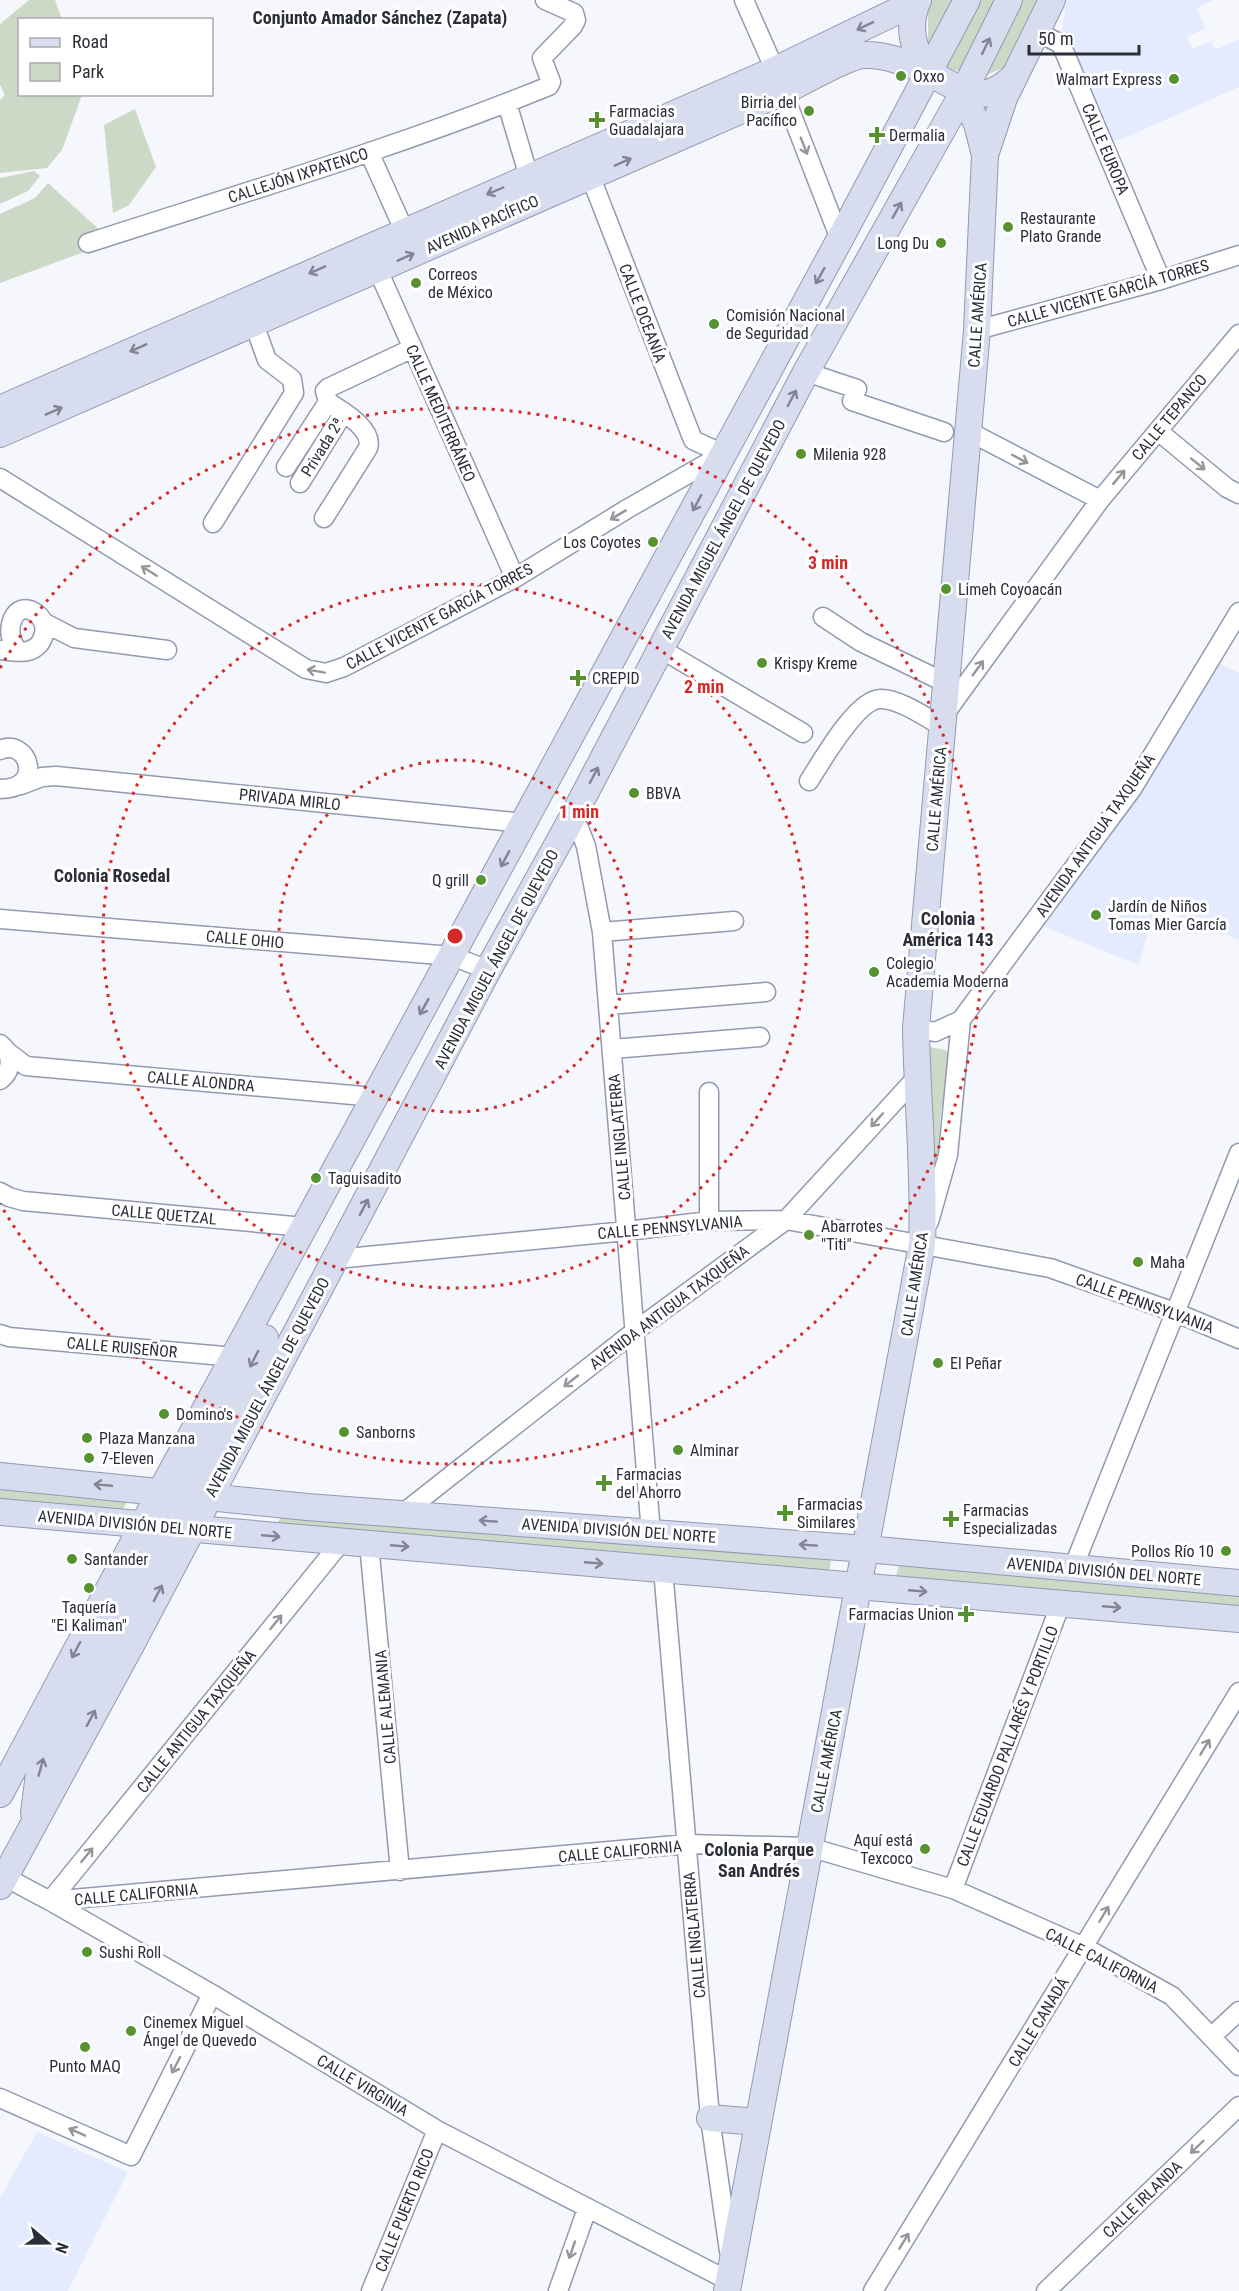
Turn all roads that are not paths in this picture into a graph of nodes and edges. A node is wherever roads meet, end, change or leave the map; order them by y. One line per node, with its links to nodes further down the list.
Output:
1 (545, 0): 12 (street, CALLEJÓN IXPATENCO)
2 (744, 0): 9 (street)
3 (918, 0): 9 (main road, AVENIDA PACÍFICO, one-way to 9); 10 (main road)
4 (967, 0): 10 (main road, AVENIDA MIGUEL ÁNGEL DE QUEVEDO)
5 (1009, 0): 11 (main road, AVENIDA MIGUEL ÁNGEL DE QUEVEDO, one-way to 5)
6 (1052, 0): 7 (main road, CALLE AMÉRICA)
7 (1037, 32): 8 (main road, CALLE AMÉRICA); 23 (street, CALLE EUROPA)
8 (1016, 75): 11 (main road); 15 (main road, CALLE AMÉRICA)
9 (779, 81): 10 (main road, AVENIDA PACÍFICO); 16 (main road, AVENIDA PACÍFICO); 19 (street, one-way to 19)
10 (922, 83): 11 (main road, AVENIDA PACÍFICO); 13 (main road); 19 (main road, AVENIDA MIGUEL ÁNGEL DE QUEVEDO)
11 (963, 93): 13 (main road, AVENIDA MIGUEL ÁNGEL DE QUEVEDO); 15 (main road, CALLE AMÉRICA)
12 (507, 103): 14 (street, CALLEJÓN IXPATENCO); 17 (street)
13 (951, 115): 28 (main road, AVENIDA MIGUEL ÁNGEL DE QUEVEDO, one-way to 13)
14 (369, 152): 18 (street); 20 (street, CALLEJÓN IXPATENCO)
15 (986, 155): 25 (main road, CALLE AMÉRICA)
16 (586, 165): 17 (main road, AVENIDA PACÍFICO); 22 (main road, AVENIDA PACÍFICO, one-way to 16); 35 (street, CALLE OCEANÍA)
17 (529, 177): 18 (main road, AVENIDA PACÍFICO, one-way to 18)
18 (404, 230): 22 (main road, AVENIDA PACÍFICO)
19 (840, 239): 35 (main road, AVENIDA MIGUEL ÁNGEL DE QUEVEDO, one-way to 35)
20 (88, 243)
21 (1239, 255): 23 (street, CALLE VICENTE GARCÍA TORRES)
22 (373, 258): 24 (main road, AVENIDA PACÍFICO); 27 (street, CALLE MEDITERRÁNEO); 30 (main road, AVENIDA PACÍFICO, one-way to 30)
23 (1161, 280): 25 (street, CALLE VICENTE GARCÍA TORRES)
24 (254, 324): 34 (main road, AVENIDA PACÍFICO, one-way to 24); 42 (street)
25 (977, 330): 33 (main road, CALLE AMÉRICA)
26 (1239, 334): 32 (street, CALLE TEPANCO)
27 (413, 348): 29 (street); 43 (street, CALLE MEDITERRÁNEO)
28 (806, 372): 33 (street); 51 (main road, AVENIDA MIGUEL ÁNGEL DE QUEVEDO, one-way to 28)
29 (328, 402): 31 (street); 36 (street)
30 (0, 409)
31 (344, 412): 38 (street, Privada 2ª); 41 (street)
32 (1158, 431): 39 (street, one-way to 39); 40 (street, CALLE TEPANCO, one-way to 32)
33 (956, 432): 40 (street, one-way to 40); 54 (main road, CALLE AMÉRICA)
34 (0, 434)
35 (723, 454): 43 (street, CALLE VICENTE GARCÍA TORRES, one-way to 43); 63 (main road, AVENIDA MIGUEL ÁNGEL DE QUEVEDO, one-way to 63)
36 (286, 467)
37 (0, 478): 43 (street, CALLE VICENTE GARCÍA TORRES, one-way to 37)
38 (300, 483)
39 (1239, 494)
40 (1100, 500): 55 (street, CALLE TEPANCO, one-way to 40)
41 (324, 518)
42 (213, 523)
43 (515, 578)
44 (0, 609): 45 (street)
45 (20, 609): 48 (street); 50 (street)
46 (1239, 612): 71 (street, AVENIDA ANTIGUA TAXQUEÑA)
47 (823, 617): 54 (street)
48 (43, 622): 49 (street); 50 (street)
49 (74, 638): 50 (street); 52 (street)
50 (28, 649): 53 (street)
51 (661, 649): 56 (street); 62 (main road, AVENIDA MIGUEL ÁNGEL DE QUEVEDO, one-way to 51)
52 (167, 650)
53 (0, 651)
54 (946, 682): 55 (main road, CALLE AMÉRICA)
55 (943, 721): 60 (street); 72 (main road, CALLE AMÉRICA)
56 (803, 733)
57 (2, 748): 58 (street, PRIVADA MIRLO)
58 (27, 760): 59 (street, PRIVADA MIRLO); 61 (street)
59 (56, 776): 61 (street, PRIVADA MIRLO); 63 (street, PRIVADA MIRLO)
60 (809, 781)
61 (6, 788)
62 (571, 820): 66 (street, CALLE INGLATERRA); 68 (main road, AVENIDA MIGUEL ÁNGEL DE QUEVEDO)
63 (524, 823): 67 (main road, AVENIDA MIGUEL ÁNGEL DE QUEVEDO, one-way to 67)
64 (0, 919): 67 (street, CALLE OHIO)
65 (734, 921): 66 (street)
66 (602, 932): 70 (street, CALLE INGLATERRA)
67 (452, 956): 68 (street, CALLE OHIO); 80 (main road, AVENIDA MIGUEL ÁNGEL DE QUEVEDO, one-way to 80)
68 (488, 970): 90 (main road, AVENIDA MIGUEL ÁNGEL DE QUEVEDO, one-way to 68)
69 (766, 992): 70 (street)
70 (608, 1005): 75 (street, CALLE INGLATERRA)
71 (961, 1020): 72 (street); 89 (street)
72 (916, 1028): 77 (main road, CALLE AMÉRICA)
73 (760, 1037): 75 (street)
74 (4, 1049): 76 (street); 78 (street)
75 (612, 1049): 88 (street, CALLE INGLATERRA)
76 (26, 1066): 78 (street); 80 (street, CALLE ALONDRA)
77 (916, 1077): 85 (street, AVENIDA ANTIGUA TAXQUEÑA, one-way to 85); 89 (main road, CALLE AMÉRICA)
78 (1, 1079)
79 (709, 1092): 86 (street)
80 (375, 1097): 87 (main road, AVENIDA MIGUEL ÁNGEL DE QUEVEDO)
81 (1239, 1153): 91 (street)
82 (0, 1192): 83 (street, CALLE QUETZAL)
83 (23, 1201): 84 (street, CALLE QUETZAL); 87 (street, CALLE QUETZAL)
84 (0, 1208)
85 (786, 1220): 86 (street, CALLE PENNSYLVANIA); 89 (street, CALLE PENNSYLVANIA); 92 (street, AVENIDA ANTIGUA TAXQUEÑA)
86 (709, 1221): 88 (street, CALLE PENNSYLVANIA)
87 (304, 1227): 95 (main road, AVENIDA MIGUEL ÁNGEL DE QUEVEDO); 97 (main road, one-way to 97)
88 (627, 1231): 90 (street, CALLE PENNSYLVANIA); 92 (street, CALLE INGLATERRA)
89 (922, 1244): 91 (street, CALLE PENNSYLVANIA); 105 (main road, CALLE AMÉRICA)
90 (336, 1258): 97 (main road, AVENIDA MIGUEL ÁNGEL DE QUEVEDO)
91 (1177, 1313): 94 (street, CALLE PENNSYLVANIA); 106 (street)
92 (635, 1331): 99 (street, AVENIDA ANTIGUA TAXQUEÑA, one-way to 99); 102 (street, CALLE INGLATERRA)
93 (3, 1337): 95 (street, CALLE RUISEÑOR)
94 (1239, 1339)
95 (235, 1357): 97 (main road, AVENIDA MIGUEL ÁNGEL DE QUEVEDO)
96 (0, 1476): 97 (main road, AVENIDA DIVISIÓN DEL NORTE, one-way to 96)
97 (185, 1494): 99 (main road, AVENIDA DIVISIÓN DEL NORTE); 100 (main road, AVENIDA MIGUEL ÁNGEL DE QUEVEDO); 101 (main road, AVENIDA MIGUEL ÁNGEL DE QUEVEDO); 101 (main road)
98 (0, 1512): 100 (main road, AVENIDA DIVISIÓN DEL NORTE)
99 (402, 1514): 102 (main road, AVENIDA DIVISIÓN DEL NORTE, one-way to 99)
100 (144, 1524): 101 (main road, AVENIDA DIVISIÓN DEL NORTE); 113 (main road, AVENIDA MIGUEL ÁNGEL DE QUEVEDO, one-way to 113)
101 (180, 1528): 103 (main road, AVENIDA DIVISIÓN DEL NORTE, one-way to 103); 117 (main road, AVENIDA MIGUEL ÁNGEL DE QUEVEDO, one-way to 101)
102 (651, 1533): 105 (main road, AVENIDA DIVISIÓN DEL NORTE, one-way to 102)
103 (342, 1541): 104 (main road, AVENIDA DIVISIÓN DEL NORTE); 119 (street, CALLE ANTIGUA TAXQUEÑA, one-way to 103)
104 (369, 1544): 107 (main road, AVENIDA DIVISIÓN DEL NORTE, one-way to 107); 116 (street, CALLE ALEMANIA)
105 (866, 1549): 106 (main road, AVENIDA DIVISIÓN DEL NORTE); 109 (main road, CALLE AMÉRICA)
106 (1073, 1568): 108 (main road, AVENIDA DIVISIÓN DEL NORTE)
107 (663, 1569): 109 (main road, AVENIDA DIVISIÓN DEL NORTE); 114 (street, CALLE INGLATERRA)
108 (1239, 1583)
109 (860, 1587): 110 (main road, AVENIDA DIVISIÓN DEL NORTE, one-way to 110); 115 (main road, CALLE AMÉRICA)
110 (1061, 1603): 111 (main road, AVENIDA DIVISIÓN DEL NORTE, one-way to 111); 118 (street, CALLE EDUARDO PALLARÉS Y PORTILLO)
111 (1239, 1619)
112 (1239, 1692): 120 (street, CALLE CANADÁ, one-way to 112)
113 (0, 1794)
114 (687, 1844): 115 (street, CALLE CALIFORNIA); 116 (street, CALLE CALIFORNIA); 127 (street, CALLE INGLATERRA)
115 (809, 1847): 118 (street, CALLE CALIFORNIA); 128 (main road, CALLE AMÉRICA)
116 (400, 1871): 119 (street, CALLE CALIFORNIA)
117 (2, 1881): 119 (street, CALLE VIRGINIA)
118 (953, 1889): 120 (street, CALLE CALIFORNIA)
119 (50, 1901): 121 (street, CALLE VIRGINIA)
120 (1084, 1947): 123 (street, CALLE CALIFORNIA); 134 (street, CALLE CANADÁ, one-way to 120)
121 (212, 1994): 125 (street, one-way to 125); 129 (street, CALLE VIRGINIA)
122 (1239, 2011): 123 (street)
123 (1211, 2037): 124 (street, CALLE CALIFORNIA)
124 (1239, 2066)
125 (0, 2098)
126 (1239, 2106): 135 (street, CALLE IRLANDA, one-way to 135)
127 (710, 2118): 128 (main road); 131 (street, CALLE INGLATERRA)
128 (758, 2122): 131 (main road, CALLE AMÉRICA)
129 (437, 2130): 130 (street, CALLE VIRGINIA); 132 (street, CALLE PUERTO RICO)
130 (587, 2209): 131 (street, CALLE VIRGINIA); 133 (street, one-way to 133)
131 (729, 2279)
132 (371, 2291)
133 (558, 2291)
134 (873, 2291)
135 (1046, 2291)

